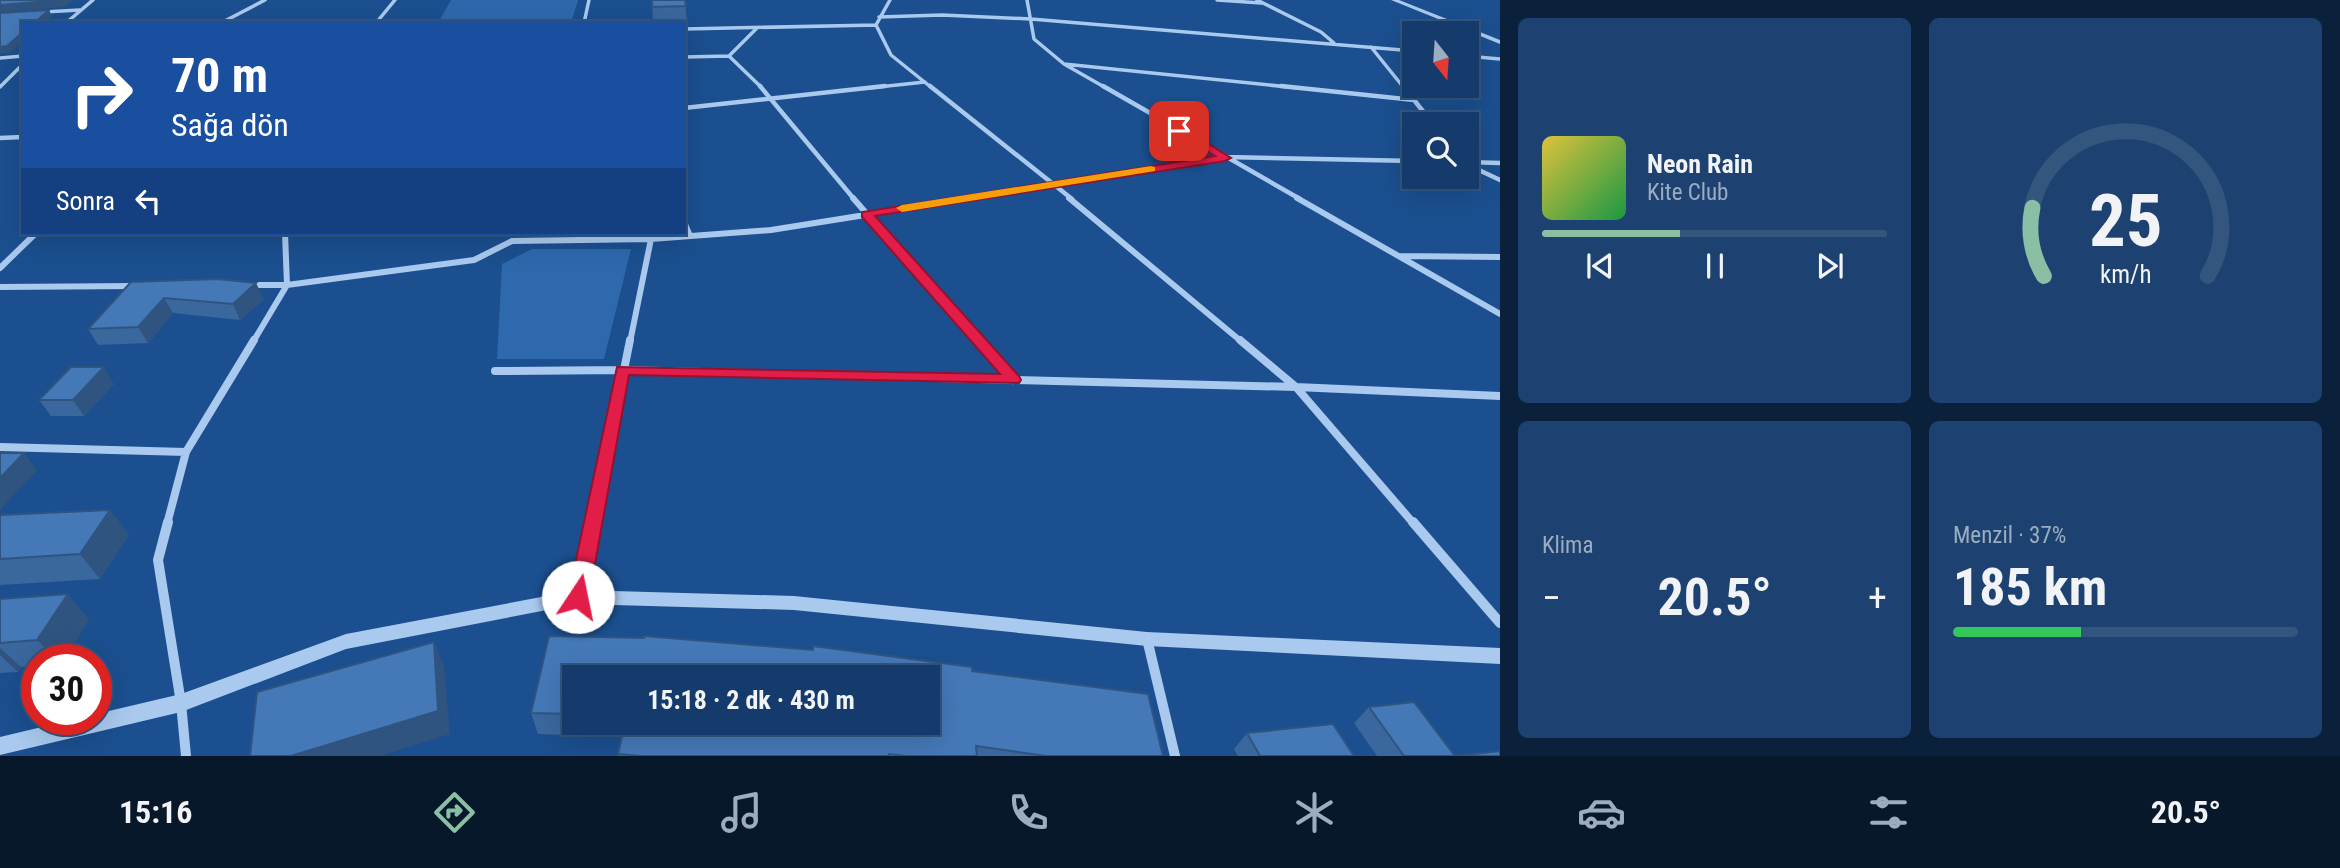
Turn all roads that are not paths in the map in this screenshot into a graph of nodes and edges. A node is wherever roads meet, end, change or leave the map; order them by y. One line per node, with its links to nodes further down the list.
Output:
1 (93, 0): 11 (street)
2 (265, 0): 16 (street)
3 (395, 0): 17 (street)
4 (589, 0): 18 (street)
5 (890, 0): 13 (street)
6 (1027, 0): 14 (street)
7 (1217, 0): 10 (street)
8 (1257, 0): 10 (street)
9 (1394, 0): 22 (street)
10 (1264, 3): 23 (street)
11 (80, 10): 12 (street); 15 (street)
12 (40, 13)
13 (879, 17): 14 (street); 19 (street)
14 (1031, 19): 23 (street); 32 (street)
15 (68, 21)
16 (224, 21)
17 (378, 21)
18 (584, 21)
19 (876, 25): 20 (street); 34 (street)
20 (757, 28): 21 (street); 27 (street)
21 (686, 29)
22 (1500, 42)
23 (1334, 44): 24 (street)
24 (1371, 47): 25 (street); 37 (street)
25 (1402, 50)
26 (21, 56): 29 (street)
27 (729, 56): 28 (street); 36 (street)
28 (686, 57)
29 (0, 58)
30 (1479, 58): 31 (street)
31 (1500, 60)
32 (1064, 64): 37 (street); 42 (street)
33 (21, 66): 35 (street)
34 (925, 82): 36 (street); 48 (street)
35 (0, 87)
36 (773, 99): 38 (street); 49 (street)
37 (1414, 100): 39 (street)
38 (686, 108)
39 (1424, 112)
40 (21, 137): 41 (street)
41 (0, 138)
42 (1225, 158): 43 (street); 48 (street); 56 (street)
43 (1402, 161)
44 (1479, 163): 45 (street)
45 (1500, 163)
46 (1479, 170): 47 (street)
47 (1500, 180)
48 (1053, 184): 49 (street); 67 (street)
49 (866, 214): 53 (street); 66 (street)
50 (686, 227): 53 (street)
51 (34, 235): 58 (street)
52 (285, 235): 60 (street)
53 (690, 236): 55 (street)
54 (511, 237): 55 (street); 60 (street)
55 (651, 239): 64 (street)
56 (1397, 256): 57 (street); 63 (street)
57 (1500, 257)
58 (0, 268)
59 (246, 285): 60 (street)
60 (288, 285): 70 (street)
61 (150, 286): 62 (street)
62 (0, 287)
63 (1500, 314)
64 (622, 370): 65 (street); 66 (street); 71 (street)
65 (495, 371)
66 (1013, 380): 67 (street)
67 (1296, 387): 68 (street); 72 (street)
68 (1500, 396)
69 (0, 447): 70 (street)
70 (186, 452): 75 (street)
71 (578, 597): 73 (street); 75 (street)
72 (1500, 623)
73 (1147, 639): 74 (street); 78 (street)
74 (1500, 656)
75 (181, 703): 76 (street); 77 (street)
76 (0, 746)
77 (186, 756)
78 (1175, 756)

